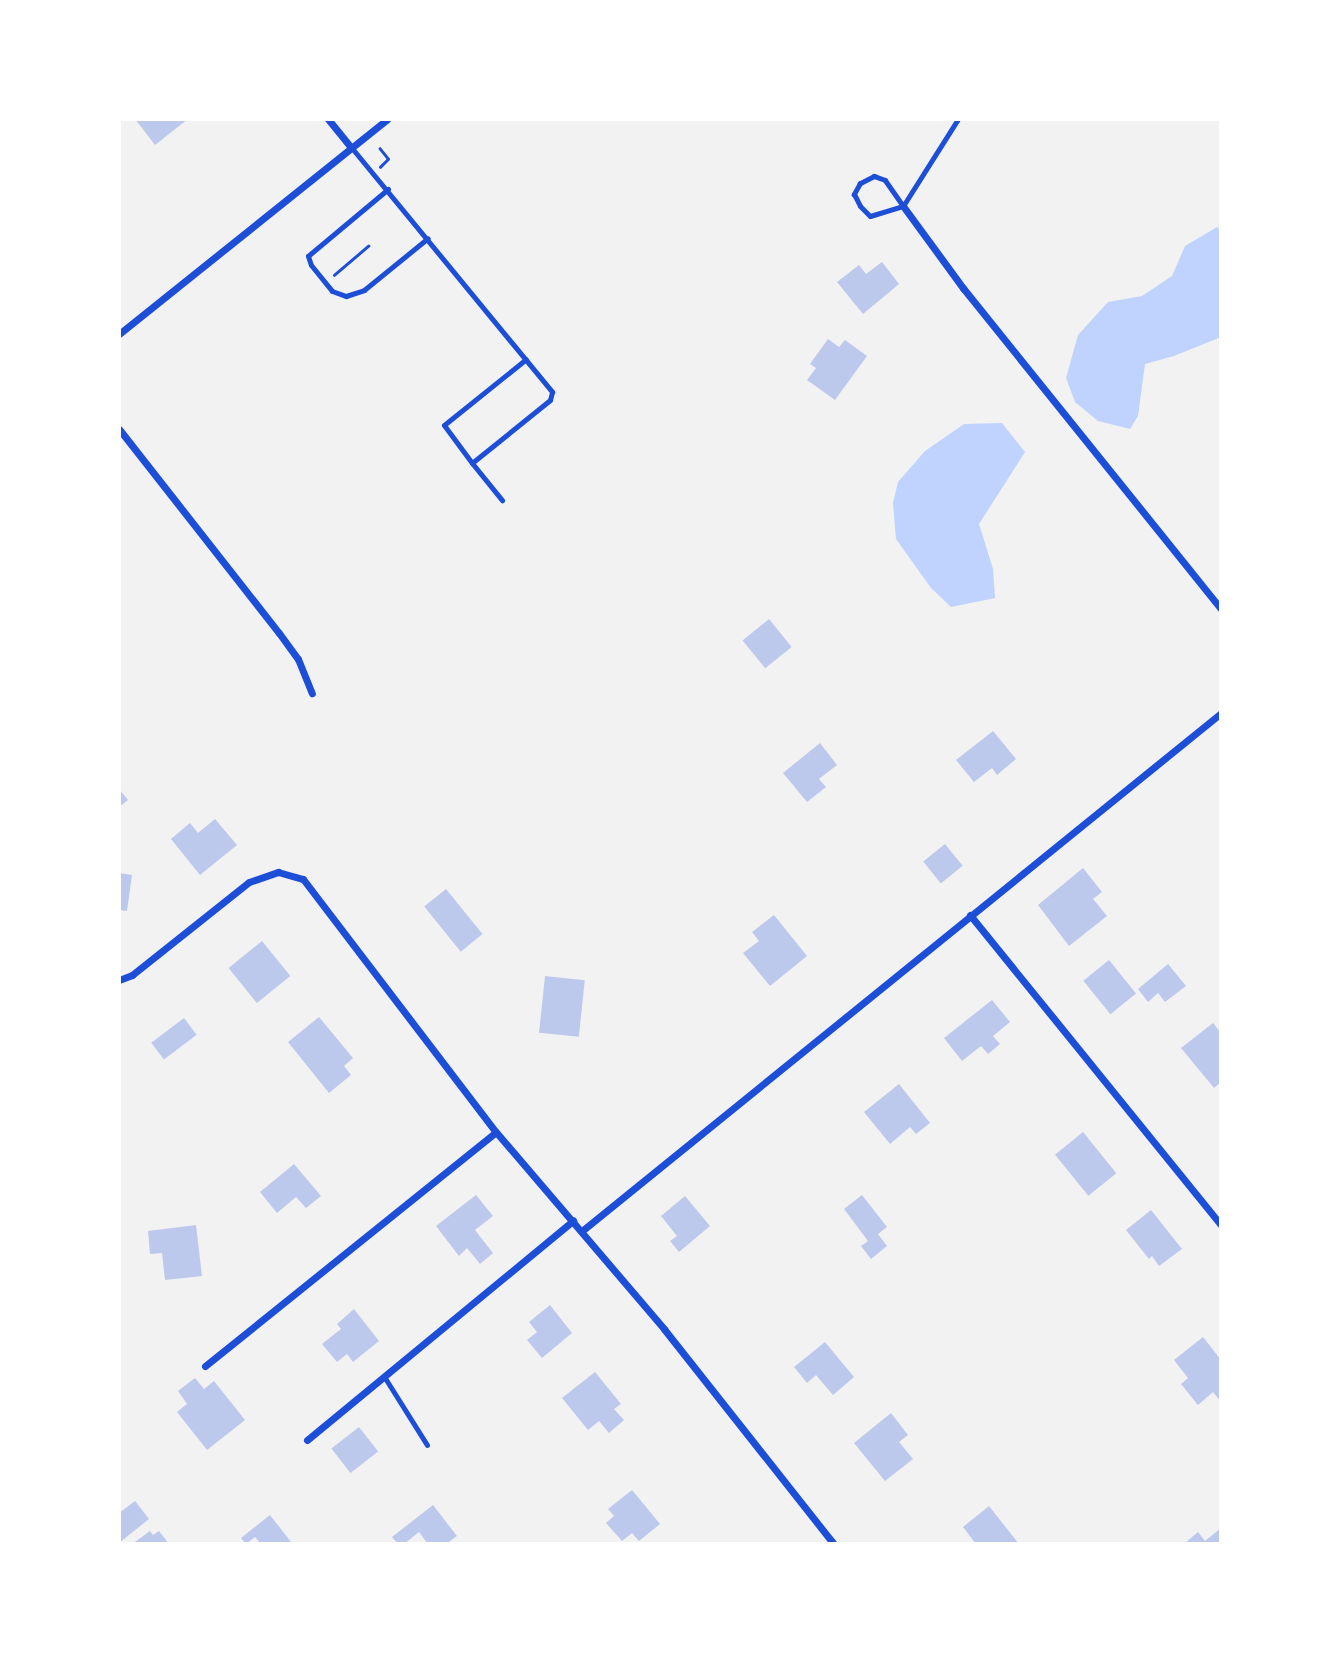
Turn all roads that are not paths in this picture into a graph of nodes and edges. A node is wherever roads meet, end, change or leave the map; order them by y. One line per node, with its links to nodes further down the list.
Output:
1 (328, 119): 4 (street)
2 (387, 119): 4 (street)
3 (958, 119): 6 (lane)
4 (351, 146): 5 (lane); 8 (street)
5 (388, 189): 7 (lane); 7 (lane)
6 (902, 206): 6 (lane); 13 (street)
7 (428, 238): 9 (lane)
8 (119, 334)
9 (526, 359): 11 (lane); 11 (lane)
10 (119, 429): 14 (street)
11 (472, 463): 12 (lane)
12 (502, 500)
13 (1221, 609)
14 (312, 693)
15 (1221, 713): 16 (street)
16 (970, 915): 20 (street); 21 (street)
17 (119, 980): 18 (street)
18 (496, 1132): 19 (street); 22 (street)
19 (573, 1221): 21 (street); 23 (street)
20 (1221, 1225)
21 (583, 1230): 26 (street)
22 (205, 1366)
23 (385, 1378): 24 (street); 25 (lane)
24 (307, 1440)
25 (427, 1445)
26 (834, 1544)

